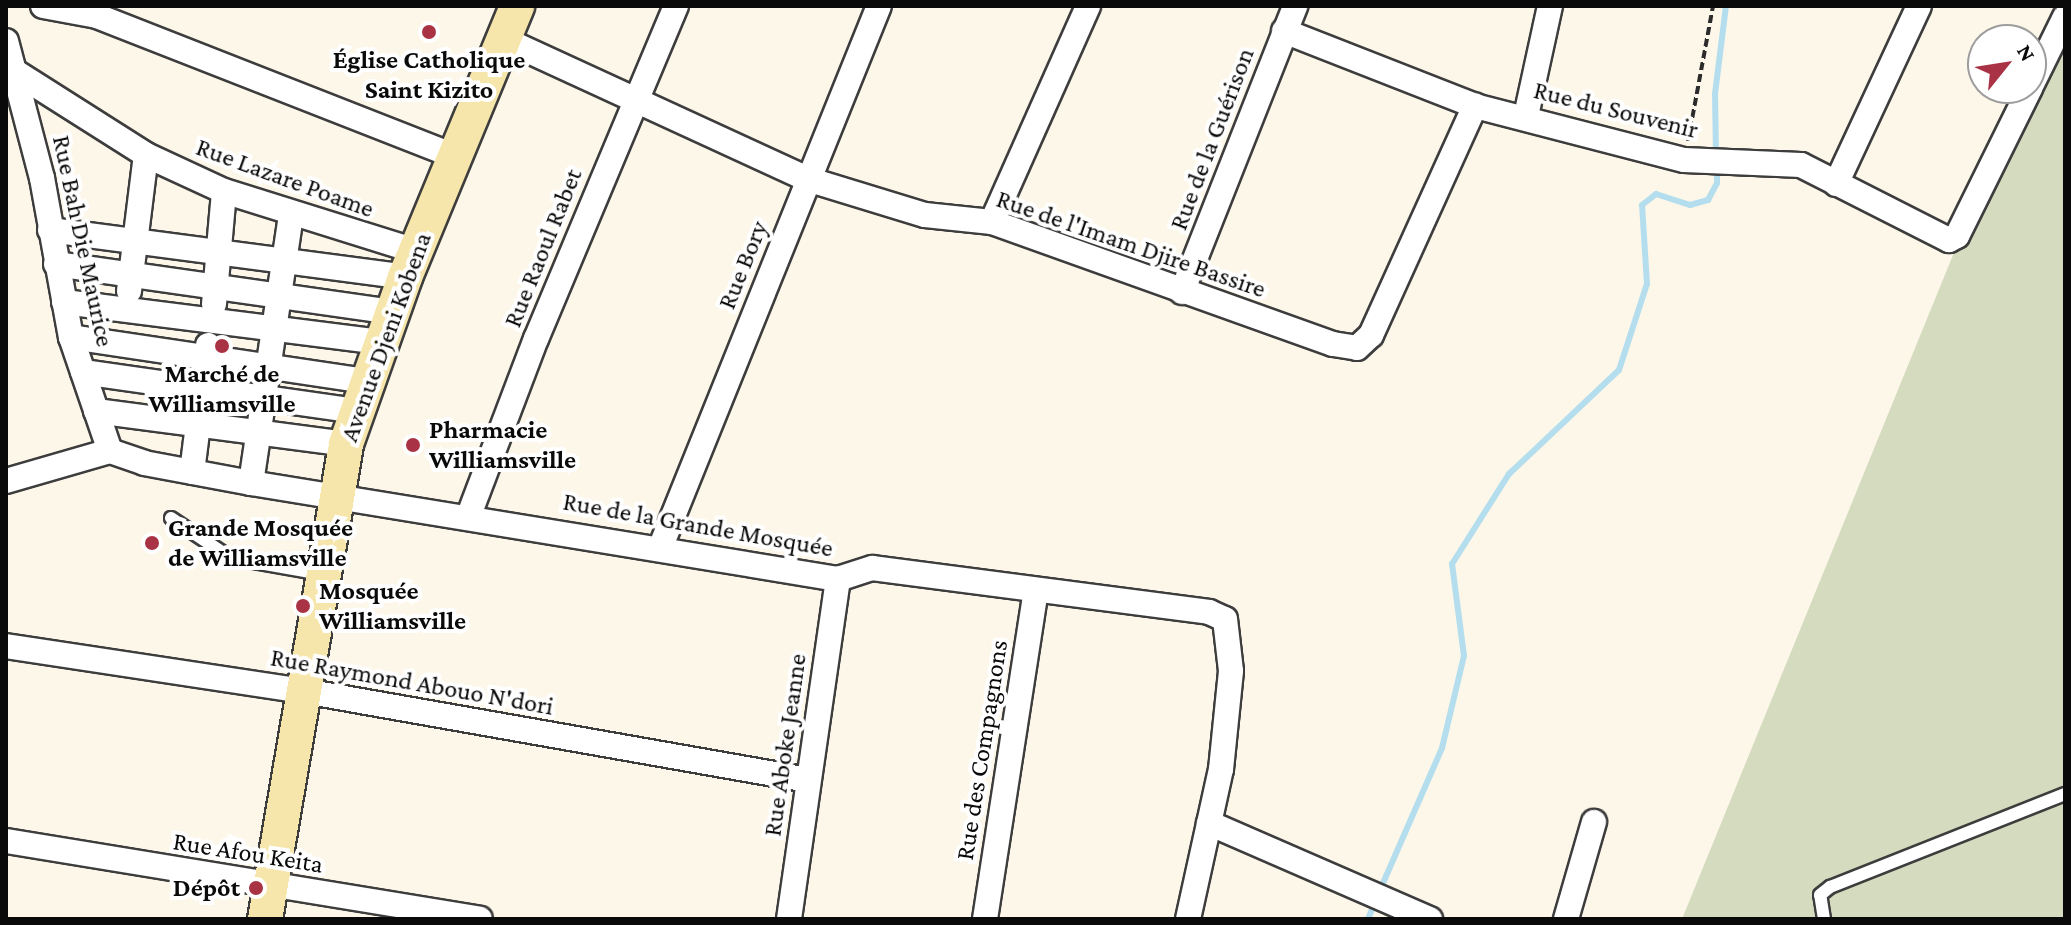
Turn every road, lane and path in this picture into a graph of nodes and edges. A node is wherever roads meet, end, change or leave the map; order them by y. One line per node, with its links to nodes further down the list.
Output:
1 (43, 6): 10 (street)
2 (517, 6): 13 (street, Avenue Djeni Kobena)
3 (676, 6): 17 (street, Rue Raoul Rabet)
4 (879, 6): 24 (street, Rue Bory)
5 (1088, 6): 28 (street)
6 (1295, 6): 12 (street, Rue de la Guérison)
7 (1550, 6): 20 (street)
8 (1713, 6): 23 (path)
9 (1919, 6): 25 (street)
10 (99, 11): 22 (street)
11 (2065, 17): 15 (street, Rue du Souvenir)
12 (1284, 31): 19 (street, Rue du Souvenir); 37 (street, Rue de la Guérison)
13 (503, 39): 17 (street, Rue de l'Imam Djire Bassire); 22 (street, Avenue Djeni Kobena)
14 (6, 41): 16 (street, Rue Bah Die Maurice)
15 (2047, 53)
16 (17, 73): 21 (street, Rue Lazare Poame); 29 (street, Rue Bah Die Maurice)
17 (634, 102): 24 (street, Rue de l'Imam Djire Bassire); 62 (street, Rue Raoul Rabet)
18 (2022, 104): 25 (street, Rue du Souvenir)
19 (1475, 106): 20 (street, Rue du Souvenir); 37 (street, Rue de l'Imam Djire Bassire)
20 (1526, 116): 23 (street, Rue du Souvenir)
21 (146, 155): 26 (street, Rue Lazare Poame); 30 (street)
22 (455, 156): 34 (street, Avenue Djeni Kobena)
23 (1684, 160): 25 (street, Rue du Souvenir)
24 (807, 179): 28 (street, Rue de l'Imam Djire Bassire); 64 (street, Rue Bory)
25 (1836, 184)
26 (224, 191): 27 (street, Rue Lazare Poame); 31 (street)
27 (291, 216): 32 (street); 34 (street, Rue Lazare Poame)
28 (992, 222): 37 (street, Rue de l'Imam Djire Bassire)
29 (50, 230): 30 (street); 33 (street, Rue Bah Die Maurice)
30 (137, 239): 31 (street); 35 (street)
31 (222, 252): 32 (street); 36 (street)
32 (283, 262): 34 (street); 38 (street)
33 (56, 264): 35 (street); 39 (street, Rue Bah Die Maurice)
34 (410, 264): 42 (street, Avenue Djeni Kobena)
35 (131, 275): 36 (street); 40 (street)
36 (217, 288): 38 (street); 41 (street)
37 (1182, 292)
38 (277, 297): 42 (street); 43 (street)
39 (64, 302): 40 (street); 44 (street, Rue Bah Die Maurice)
40 (126, 309): 41 (street); 45 (street)
41 (212, 322): 43 (street); 46 (street)
42 (386, 327): 43 (street); 51 (street, Avenue Djeni Kobena)
43 (273, 332): 47 (street)
44 (71, 337): 45 (street); 48 (street, Rue Bah Die Maurice)
45 (121, 345): 46 (street); 49 (street)
46 (207, 358): 47 (street); 50 (street)
47 (267, 367): 51 (street); 52 (street)
48 (83, 372): 49 (street); 53 (street, Rue Bah Die Maurice)
49 (117, 376): 50 (street)
50 (202, 389): 52 (street); 54 (street)
51 (361, 396): 52 (street); 56 (street, Avenue Djeni Kobena)
52 (263, 398): 55 (street)
53 (96, 411): 54 (street); 57 (street, Rue Bah Die Maurice)
54 (197, 424): 55 (street); 58 (street)
55 (258, 433): 56 (street); 60 (street)
56 (346, 444): 61 (street, Avenue Djeni Kobena)
57 (110, 451): 58 (street, Rue de la Grande Mosquée); 59 (street)
58 (192, 472): 60 (street, Rue de la Grande Mosquée)
59 (6, 481)
60 (251, 483): 61 (street, Rue de la Grande Mosquée)
61 (335, 494): 62 (street, Rue de la Grande Mosquée); 65 (street, Avenue Djeni Kobena)
62 (469, 515): 64 (street, Rue de la Grande Mosquée)
63 (171, 518): 65 (lane)
64 (661, 546): 66 (street, Rue de la Grande Mosquée)
65 (322, 574): 69 (street, Avenue Djeni Kobena)
66 (838, 579): 67 (street, Rue de la Grande Mosquée); 70 (street, Rue Aboke Jeanne)
67 (1036, 590): 73 (street, Rue de la Grande Mosquée); 79 (street, Rue des Compagnons)
68 (6, 646): 69 (street, Rue Raymond Abouo N'dori)
69 (304, 691): 70 (street, Rue Raymond Abouo N'dori); 75 (street, Avenue Djeni Kobena)
70 (808, 780): 78 (street, Rue Aboke Jeanne)
71 (2065, 794): 83 (lane)
72 (1594, 822): 82 (street)
73 (1209, 823): 80 (street, Rue de la Grande Mosquée); 81 (street)
74 (6, 841): 75 (street, Rue Afou Keita)
75 (270, 885): 76 (street, Avenue Djeni Kobena); 77 (street, Rue Afou Keita)
76 (265, 919)
77 (480, 919)
78 (789, 919)
79 (985, 919)
80 (1188, 919)
81 (1430, 919)
82 (1566, 919)
83 (1824, 919)

